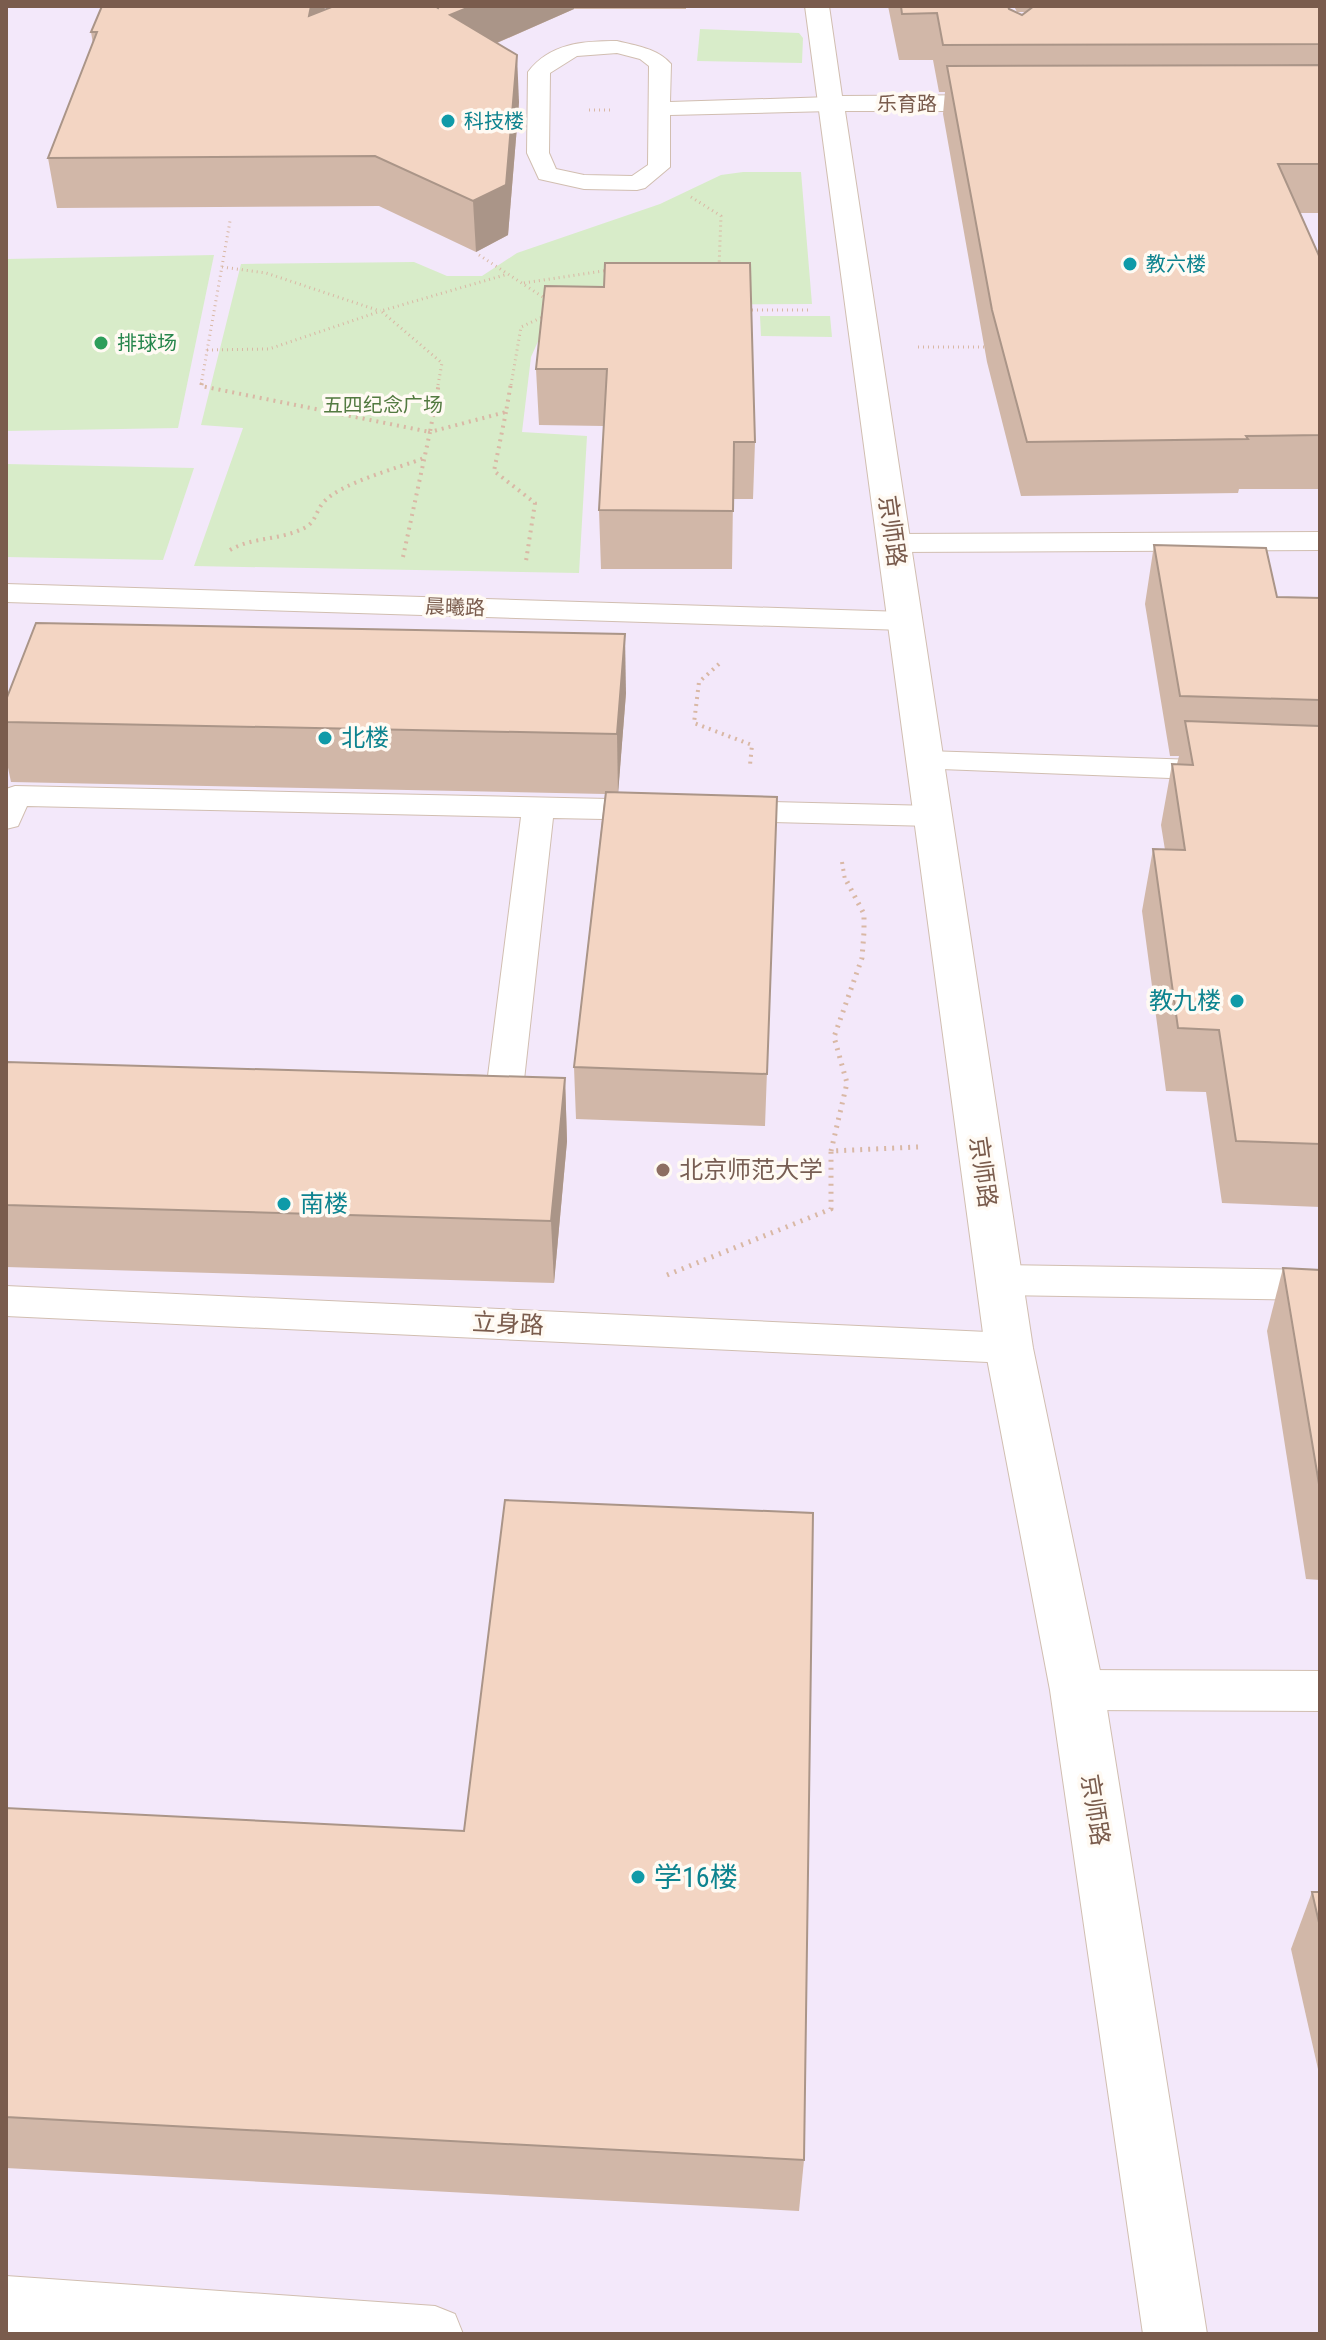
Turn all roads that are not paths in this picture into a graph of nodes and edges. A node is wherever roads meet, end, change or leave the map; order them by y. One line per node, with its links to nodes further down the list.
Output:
1 (817, 6): 3 (street, 京师路)
2 (1036, 103): 3 (street, 乐育路)
3 (831, 104): 4 (lane); 6 (street, 京师路)
4 (660, 109): 4 (lane)
5 (1320, 541): 6 (lane)
6 (894, 543): 8 (street, 京师路)
7 (6, 593): 8 (lane, 晨曦路)
8 (904, 621): 9 (street, 京师路)
9 (926, 761): 10 (lane); 13 (street, 京师路)
10 (1320, 774)
11 (9, 802): 12 (lane)
12 (538, 807): 13 (lane); 14 (lane)
13 (932, 816): 15 (street, 京师路)
14 (442, 1087)
15 (999, 1280): 16 (lane); 18 (street, 京师路)
16 (1320, 1285)
17 (6, 1301): 18 (lane, 立身路)
18 (1009, 1348): 19 (street, 京师路)
19 (1077, 1690): 20 (lane); 23 (street, 京师路)
20 (1320, 1691)
21 (6, 2304): 22 (lane)
22 (435, 2334)
23 (1175, 2334)

